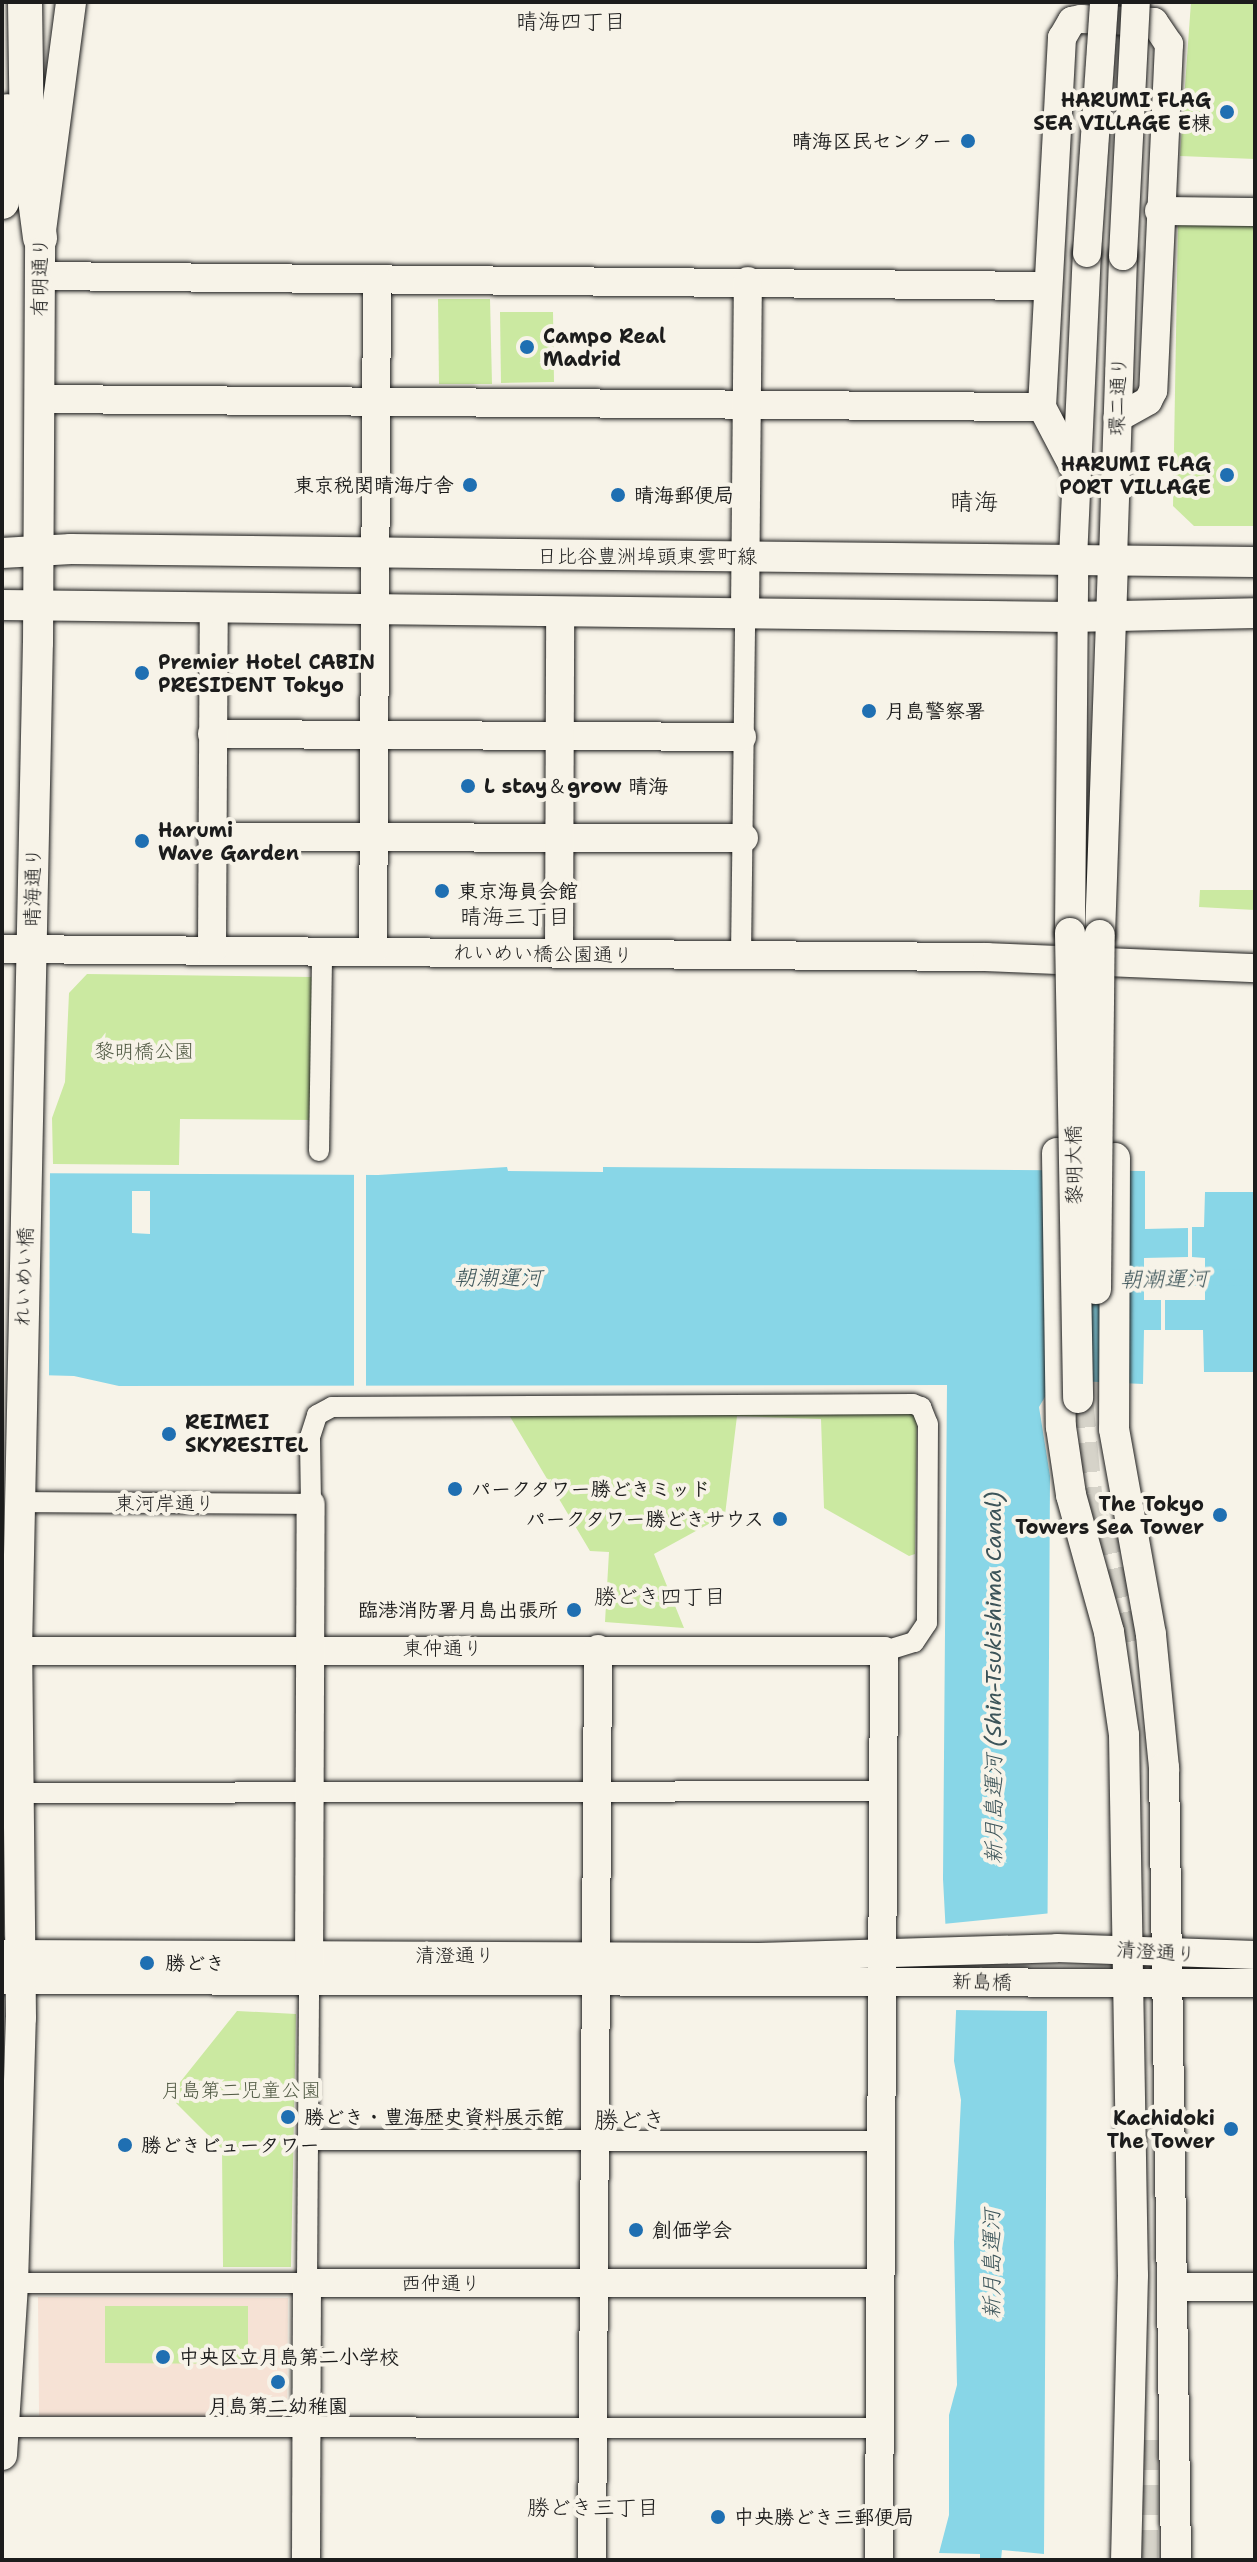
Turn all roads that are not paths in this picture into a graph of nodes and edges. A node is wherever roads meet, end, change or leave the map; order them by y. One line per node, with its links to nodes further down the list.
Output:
1 (7, 2): 6 (highway)
2 (25, 2): 6 (highway)
3 (71, 2): 10 (main road, 有明通り)
4 (1104, 2): 20 (street, 環二通り, bridge)
5 (1136, 2): 19 (street, 環二通り, bridge)
6 (17, 138): 7 (highway); 10 (highway)
7 (2, 202)
8 (1159, 211): 9 (street); 14 (street); 19 (street)
9 (1255, 212)
10 (40, 238): 11 (main road, 有明通り)
11 (40, 276): 12 (street); 15 (main road, 有明通り)
12 (377, 279): 13 (street); 16 (street)
13 (748, 281): 14 (street); 17 (street)
14 (1048, 286): 18 (street)
15 (39, 399): 16 (street); 22 (main road, 有明通り)
16 (377, 402): 17 (street); 23 (street)
17 (747, 404): 18 (street); 24 (street)
18 (1042, 407): 20 (street)
19 (1117, 418): 26 (street, 環二通り)
20 (1074, 468): 25 (street, 環二通り)
21 (2, 553): 22 (main road)
22 (39, 554): 23 (main road, 日比谷豊洲埠頭東雲町線); 29 (main road, 晴海通り)
23 (375, 554): 24 (main road, 日比谷豊洲埠頭東雲町線); 31 (street)
24 (746, 557): 25 (main road, 日比谷豊洲埠頭東雲町線); 33 (street)
25 (1073, 559): 26 (main road, 日比谷豊洲埠頭東雲町線); 35 (main road, 環二通り)
26 (1113, 559): 27 (main road, 日比谷豊洲埠頭東雲町線); 36 (main road, 環二通り)
27 (1255, 562)
28 (2, 605): 29 (main road)
29 (38, 605): 30 (main road); 47 (main road, 晴海通り)
30 (214, 607): 31 (main road); 37 (street)
31 (375, 609): 32 (main road); 38 (street)
32 (560, 611): 33 (main road); 39 (street)
33 (745, 613): 35 (main road); 40 (street)
34 (1255, 613): 36 (main road)
35 (1070, 617): 36 (main road); 45 (main road, 環二通り)
36 (1111, 617): 46 (main road, 環二通り)
37 (212, 734): 38 (street); 43 (street)
38 (374, 734): 39 (street); 41 (street)
39 (559, 736): 40 (street); 42 (street)
40 (742, 737): 44 (street)
41 (374, 835): 42 (street); 43 (street); 50 (street)
42 (559, 836): 44 (street); 51 (street)
43 (212, 837): 48 (street)
44 (744, 838): 52 (street)
45 (1070, 933): 46 (main road, 黎明大橋, bridge); 63 (main road, bridge)
46 (1093, 947): 52 (street, れいめい橋公園通り); 53 (street, れいめい橋公園通り); 62 (main road, bridge)
47 (17, 949): 48 (street, れいめい橋公園通り); 55 (main road, 晴海通り)
48 (212, 951): 49 (street, れいめい橋公園通り)
49 (322, 951): 50 (street, れいめい橋公園通り); 54 (street)
50 (373, 952): 51 (street, れいめい橋公園通り)
51 (559, 954): 52 (street, れいめい橋公園通り)
52 (741, 956)
53 (1255, 968)
54 (319, 1151)
55 (28, 1169): 56 (main road, れいめい橋)
56 (19, 1502): 57 (street, 東河岸通り); 60 (main road)
57 (311, 1504): 58 (street); 61 (street)
58 (310, 1649): 59 (street, 東仲通り); 60 (street, 東仲通り); 65 (street)
59 (598, 1649): 61 (street, 東仲通り); 66 (street)
60 (9, 1651): 67 (main road)
61 (884, 1651): 64 (street)
62 (1161, 1715): 63 (main road); 75 (main road)
63 (1122, 1716): 69 (main road)
64 (884, 1791): 66 (street); 72 (street)
65 (310, 1792): 66 (street); 67 (street); 71 (street)
66 (597, 1792): 74 (street)
67 (17, 1793): 73 (main road)
68 (1057, 1948): 69 (street, 清澄通り); 72 (street, 新島橋)
69 (1126, 1949): 75 (street, 清澄通り); 78 (main road)
70 (1255, 1955): 75 (street, 清澄通り)
71 (309, 1966): 73 (street, 清澄通り); 74 (street, 清澄通り); 81 (street)
72 (895, 1966): 74 (street, 清澄通り); 76 (street, 新島橋); 83 (street)
73 (11, 1967): 86 (main road)
74 (596, 1967): 82 (street)
75 (1164, 1968): 77 (street, 清澄通り); 78 (street, 清澄通り); 80 (main road)
76 (1058, 1983): 78 (street, 清澄通り)
77 (1255, 1983)
78 (1126, 1986): 79 (main road)
79 (1127, 2040): 80 (main road); 85 (main road)
80 (1166, 2041): 84 (main road)
81 (307, 2140): 82 (street); 87 (street)
82 (595, 2141): 83 (street); 88 (street)
83 (881, 2141): 89 (street)
84 (1171, 2176): 90 (main road); 101 (main road)
85 (1133, 2275): 99 (main road); 100 (main road)
86 (8, 2283): 87 (street, 西仲通り); 95 (main road)
87 (307, 2283): 88 (street, 西仲通り); 92 (street)
88 (594, 2283): 89 (street, 西仲通り); 93 (street)
89 (880, 2283): 94 (street)
90 (1179, 2287): 91 (street); 102 (main road)
91 (1255, 2287)
92 (306, 2427): 93 (street); 95 (street); 96 (street)
93 (593, 2427): 94 (street); 97 (street)
94 (879, 2428): 98 (street)
95 (3, 2441)
96 (306, 2560)
97 (592, 2560)
98 (879, 2560)
99 (1112, 2560)
100 (1126, 2560)
101 (1176, 2560)
102 (1190, 2560)

